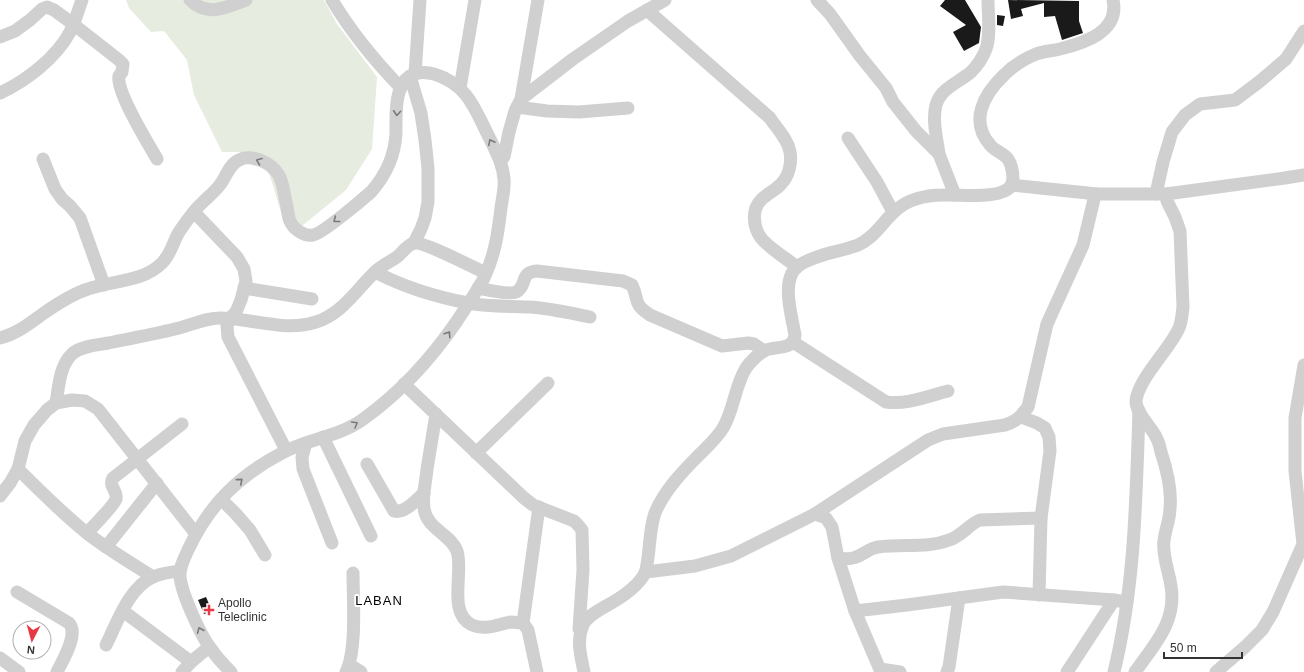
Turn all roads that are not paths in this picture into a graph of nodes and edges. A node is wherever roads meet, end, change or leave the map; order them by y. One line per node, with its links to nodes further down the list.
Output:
1 (82, 0): 13 (street)
2 (190, 0): 3 (street)
3 (246, 0)
4 (332, 0): 17 (street)
5 (420, 0): 16 (street)
6 (475, 0): 18 (street)
7 (538, 0): 20 (street)
8 (665, 0): 12 (street)
9 (817, 0): 23 (street)
10 (988, 0): 23 (street)
11 (1113, 0): 28 (street)
12 (647, 10): 20 (street); 35 (street)
13 (73, 24): 15 (street); 19 (street); 25 (street)
14 (1304, 31): 30 (street)
15 (0, 37)
16 (412, 75): 17 (street); 18 (street); 34 (street)
17 (401, 88): 32 (street, one-way to 32)
18 (460, 88): 26 (street, one-way to 18)
19 (0, 93)
20 (519, 103): 21 (street); 26 (street)
21 (628, 108)
22 (848, 138): 33 (street)
23 (939, 154): 31 (street)
24 (43, 159): 38 (street)
25 (157, 159)
26 (500, 160): 37 (street)
27 (1304, 178): 30 (street)
28 (1011, 186): 29 (street); 31 (street)
29 (1097, 194): 30 (street); 55 (street)
30 (1161, 194): 53 (street)
31 (955, 195): 33 (street)
32 (194, 212): 38 (street); 39 (street)
33 (893, 212): 35 (street)
34 (414, 243): 36 (street); 37 (street)
35 (797, 267): 46 (street)
36 (375, 272): 42 (street); 44 (street)
37 (486, 273): 40 (street)
38 (104, 285): 45 (street)
39 (244, 288): 41 (street); 44 (street)
40 (478, 288): 42 (street); 47 (street)
41 (312, 299)
42 (468, 303): 43 (street); 50 (street, one-way to 42)
43 (590, 317)
44 (230, 318): 52 (street); 59 (street)
45 (0, 338)
46 (793, 342): 47 (street); 51 (street)
47 (764, 351): 81 (street)
48 (1304, 365): 75 (street)
49 (548, 383): 60 (street)
50 (404, 384): 54 (street); 57 (street, one-way to 50)
51 (948, 391)
52 (56, 404): 61 (street); 63 (street)
53 (1139, 411): 87 (street); 109 (street)
54 (436, 414): 60 (street); 65 (street)
55 (1021, 417): 69 (street); 70 (street)
56 (182, 424): 61 (street)
57 (323, 437): 58 (street); 73 (street)
58 (306, 443): 59 (street); 74 (street)
59 (286, 450): 67 (street, one-way to 59)
60 (476, 453): 68 (street)
61 (136, 459): 64 (street); 71 (street)
62 (367, 464): 65 (street)
63 (18, 469): 66 (street); 71 (street)
64 (157, 483): 72 (street); 76 (street)
65 (424, 493): 90 (street)
66 (0, 496)
67 (221, 499): 72 (street); 77 (street)
68 (539, 507): 90 (street); 91 (street)
69 (815, 514): 78 (street); 81 (street)
70 (1041, 518): 78 (street); 84 (street)
71 (87, 533): 76 (street)
72 (196, 534): 79 (street)
73 (371, 536)
74 (332, 543)
75 (1304, 544): 110 (street)
76 (106, 547): 82 (street)
77 (265, 554)
78 (838, 558): 89 (street)
79 (180, 571): 82 (street); 93 (street, one-way to 79)
80 (353, 572): 96 (street)
81 (646, 572): 91 (street)
82 (153, 577): 88 (street)
83 (17, 592): 99 (street)
84 (1039, 595): 85 (street); 86 (street)
85 (959, 598): 89 (street); 106 (street)
86 (1114, 600): 87 (street); 107 (street)
87 (1128, 601): 108 (street)
88 (123, 611): 92 (street); 95 (street)
89 (855, 611): 97 (street)
90 (523, 623): 103 (street)
91 (579, 635): 104 (street)
92 (106, 645)
93 (209, 647): 95 (street); 101 (street)
94 (0, 658): 98 (street)
95 (191, 662): 100 (street)
96 (348, 668): 102 (street)
97 (880, 671): 105 (street)
98 (19, 672)
99 (57, 672)
100 (182, 672)
101 (231, 672)
102 (361, 672)
103 (537, 672)
104 (584, 672)
105 (900, 672)
106 (946, 672)
107 (1067, 672)
108 (1114, 672)
109 (1135, 672)
110 (1216, 672)

